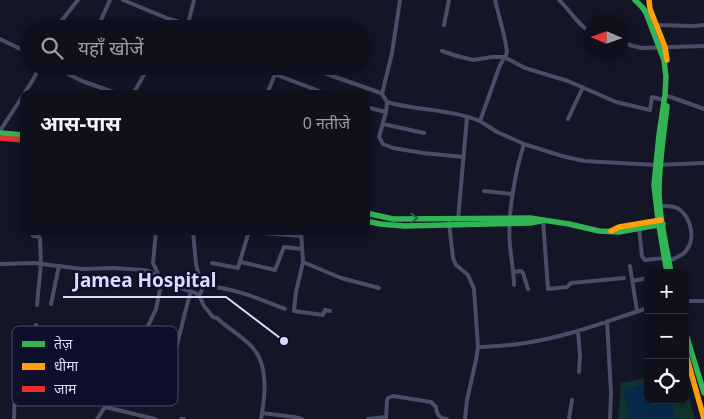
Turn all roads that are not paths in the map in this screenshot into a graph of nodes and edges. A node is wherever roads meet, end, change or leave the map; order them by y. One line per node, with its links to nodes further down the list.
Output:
1 (78, 0): 11 (street)
2 (110, 0): 12 (street)
3 (124, 0): 13 (street)
4 (194, 0): 14 (street)
5 (400, 0): 38 (street)
6 (449, 0): 17 (street)
7 (495, 0): 25 (street)
8 (559, 0): 18 (street)
9 (634, 0): 22 (main road)
10 (649, 0): 15 (main road)
11 (62, 20)
12 (101, 20)
13 (174, 20)
14 (189, 20)
15 (656, 25): 16 (street); 22 (main road)
16 (704, 25)
17 (444, 26)
18 (584, 28)
19 (0, 39): 23 (street)
20 (629, 45): 22 (street)
21 (704, 46): 22 (street)
22 (663, 47): 39 (main road)
23 (20, 49)
24 (442, 51): 25 (street)
25 (504, 58): 32 (street); 47 (street)
26 (36, 75): 33 (street)
27 (70, 75): 34 (street)
28 (144, 75): 35 (street)
29 (275, 75): 36 (street)
30 (278, 75): 37 (street)
31 (330, 75): 38 (street)
32 (583, 86): 39 (street); 46 (street)
33 (26, 90)
34 (108, 90)
35 (136, 90)
36 (269, 90)
37 (317, 90)
38 (382, 94): 41 (street)
39 (666, 98): 43 (street); 57 (main road)
40 (20, 100): 49 (street)
41 (388, 102): 44 (street); 45 (street)
42 (370, 108): 44 (street)
43 (704, 109)
44 (386, 112): 48 (street)
45 (467, 117): 47 (street); 55 (street)
46 (568, 119)
47 (480, 121): 54 (street)
48 (383, 124): 50 (street); 55 (street)
49 (0, 132): 51 (main road)
50 (424, 133)
51 (20, 134)
52 (0, 138): 53 (main road)
53 (20, 140)
54 (524, 144): 57 (street); 59 (street)
55 (464, 157): 64 (street)
56 (704, 163): 57 (street)
57 (658, 165): 60 (main road); 67 (main road)
58 (484, 191): 59 (street)
59 (514, 194): 65 (street)
60 (660, 206): 67 (main road); 77 (street)
61 (370, 214): 62 (main road, one-way to 62)
62 (449, 218): 64 (main road); 68 (street)
63 (543, 220): 65 (main road); 70 (main road); 89 (street)
64 (458, 221): 65 (main road); 68 (main road)
65 (510, 221): 87 (street)
66 (370, 222): 68 (main road)
67 (660, 222): 69 (main road); 70 (main road); 77 (main road)
68 (449, 225): 111 (street)
69 (639, 228): 70 (main road); 77 (street)
70 (609, 231)
71 (33, 235): 80 (street)
72 (156, 235): 88 (street)
73 (193, 235): 93 (street)
74 (248, 235): 78 (street)
75 (301, 235): 76 (street)
76 (302, 249): 78 (street); 79 (street)
77 (667, 259): 85 (main road); 86 (main road)
78 (240, 262): 81 (street)
79 (303, 262): 94 (street); 104 (street)
80 (41, 263): 82 (street); 83 (street); 100 (street)
81 (212, 263)
82 (0, 264)
83 (59, 266): 88 (street); 101 (street)
84 (630, 266): 91 (street)
85 (667, 269)
86 (670, 269)
87 (514, 272): 92 (street); 95 (street)
88 (160, 278): 96 (street); 107 (street)
89 (624, 278)
90 (644, 279): 91 (street)
91 (632, 281): 105 (street)
92 (514, 285)
93 (201, 286): 97 (street); 102 (street)
94 (379, 288)
95 (528, 289)
96 (191, 291): 97 (street); 109 (street)
97 (199, 296): 119 (street)
98 (689, 301): 99 (street)
99 (704, 301)
100 (37, 304)
101 (51, 304)
102 (285, 309)
103 (644, 309): 105 (street)
104 (330, 311)
105 (637, 311): 106 (street)
106 (607, 321): 108 (street); 131 (street)
107 (149, 326)
108 (578, 330): 111 (street); 113 (street)
109 (178, 338)
110 (689, 345): 114 (main road)
111 (478, 347): 129 (street)
112 (688, 359): 118 (main road)
113 (579, 372)
114 (704, 393)
115 (572, 400): 130 (street)
116 (14, 406): 122 (street)
117 (105, 407): 123 (street); 124 (street)
118 (703, 408): 132 (main road)
119 (262, 413): 120 (street); 125 (street)
120 (294, 418): 126 (street)
121 (386, 418): 127 (street); 128 (street)
122 (14, 419)
123 (97, 419)
124 (155, 419)
125 (261, 419)
126 (302, 419)
127 (368, 419)
128 (447, 419)
129 (465, 419)
130 (569, 419)
131 (610, 419)
132 (704, 419)

